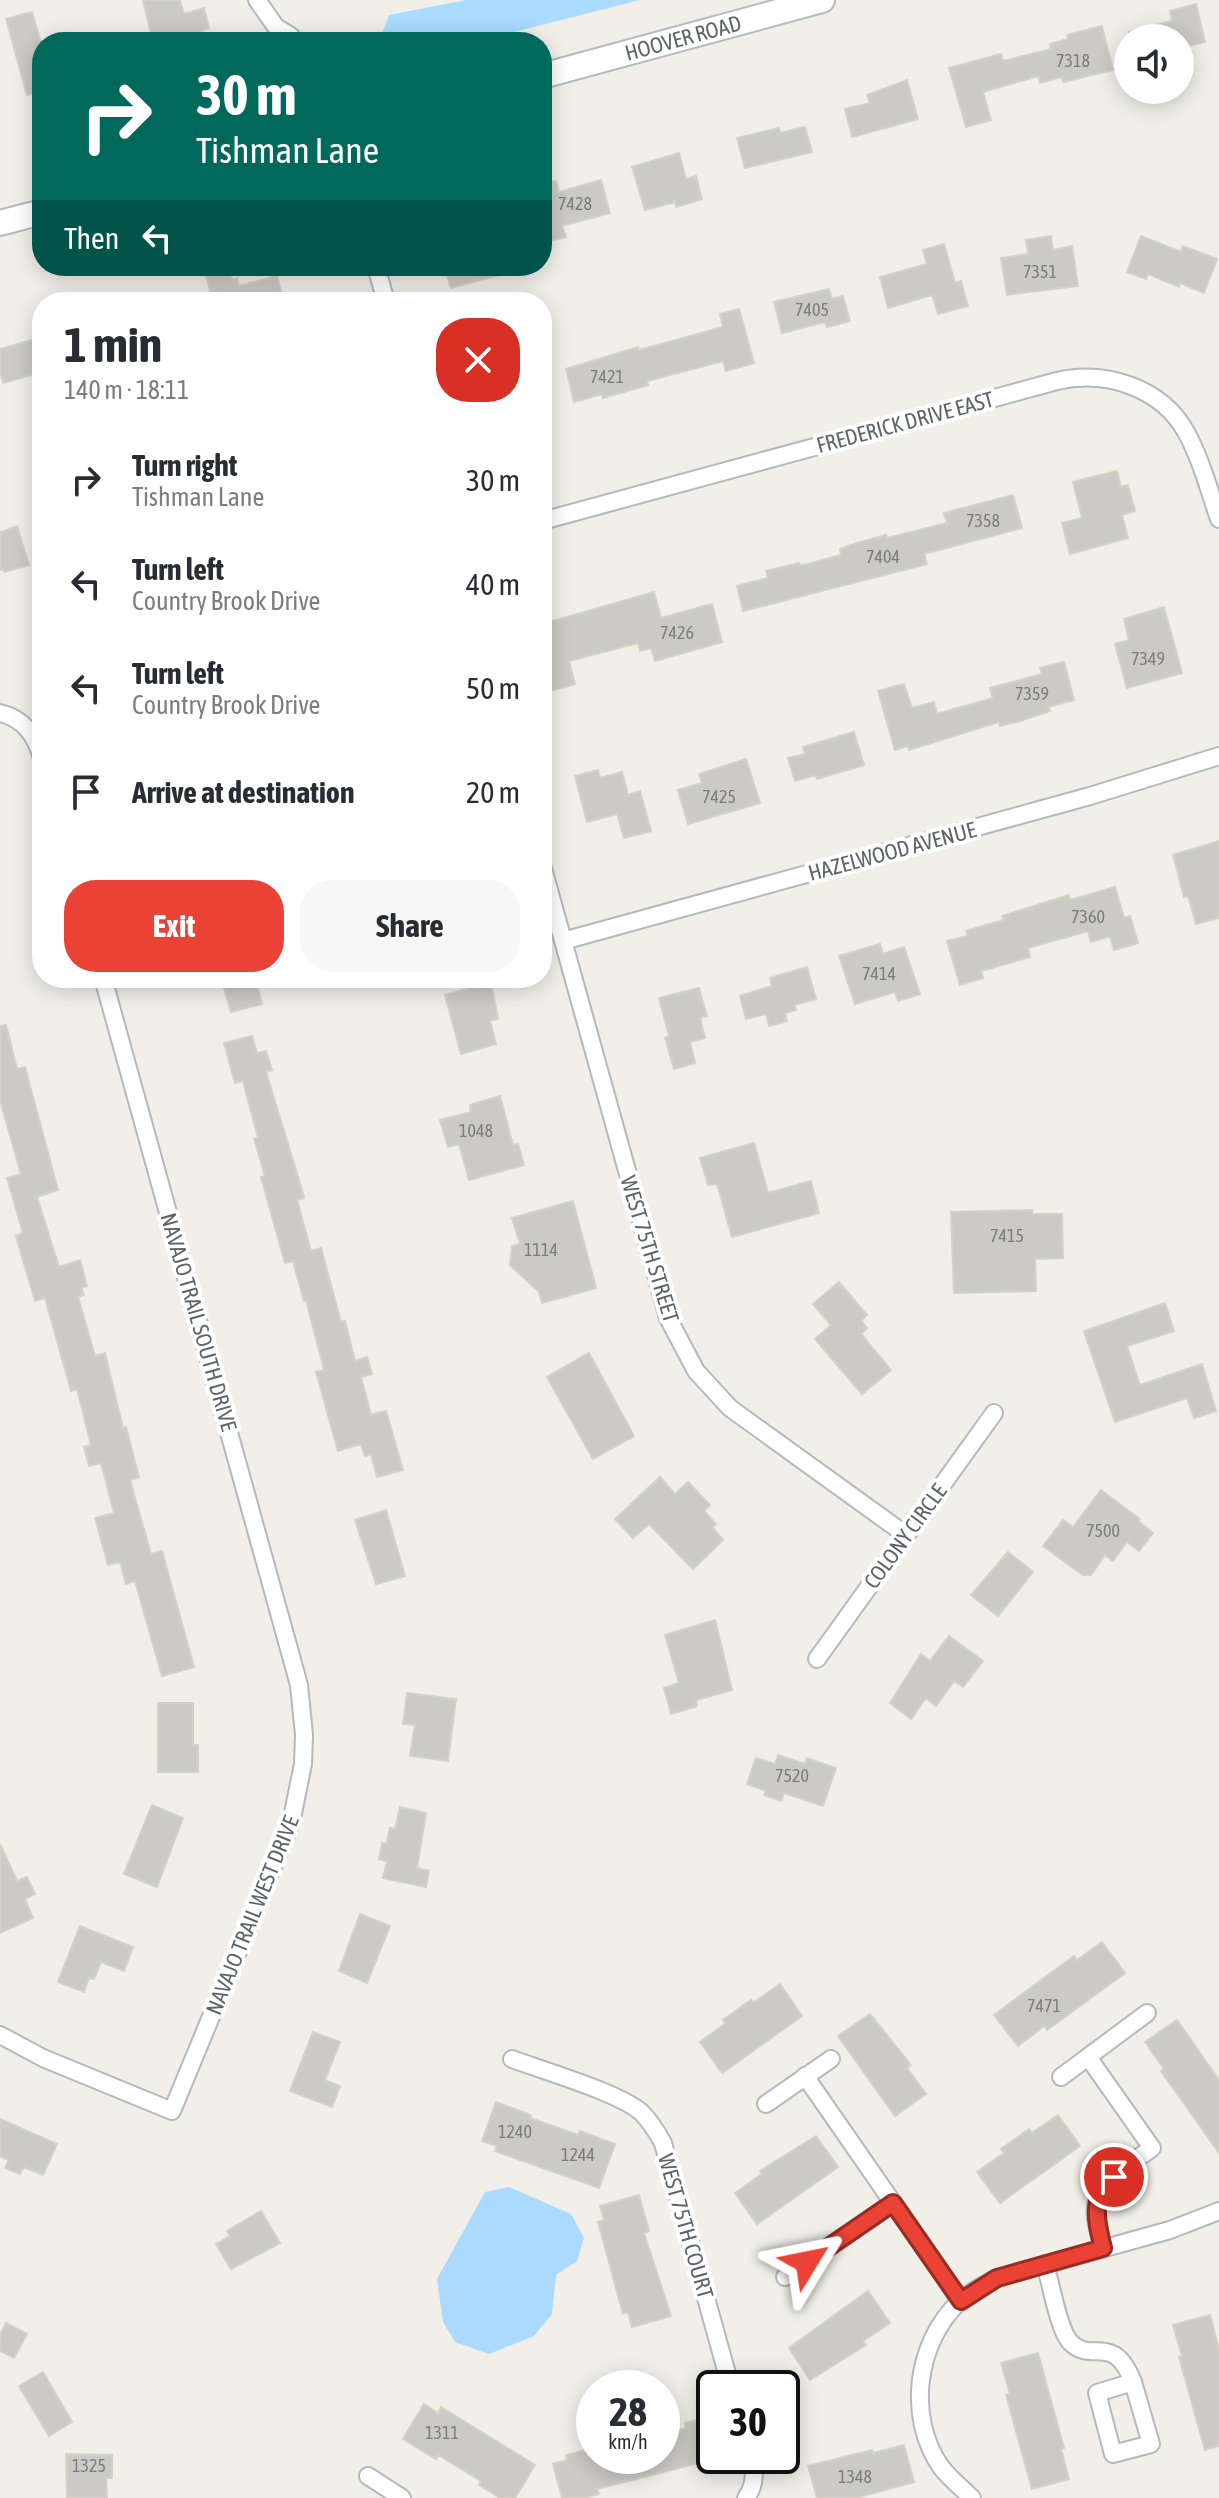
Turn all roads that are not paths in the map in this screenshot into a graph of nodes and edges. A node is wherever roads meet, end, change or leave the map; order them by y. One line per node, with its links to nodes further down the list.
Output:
1 (257, 0): 4 (street)
2 (816, 1): 3 (street, HOOVER ROAD)
3 (772, 6): 5 (street, HOOVER ROAD)
4 (284, 32)
5 (552, 73)
6 (32, 215): 7 (street)
7 (0, 223)
8 (552, 518): 9 (street, FREDERICK DRIVE EAST)
9 (1219, 519)
10 (0, 713): 11 (street)
11 (32, 737)
12 (1219, 756): 14 (street, HAZELWOOD AVENUE)
13 (552, 901): 14 (street, WEST 75TH STREET)
14 (563, 941): 17 (street, WEST 75TH STREET)
15 (106, 988): 19 (street, NAVAJO TRAIL SOUTH DRIVE)
16 (994, 1413): 17 (street, COLONY CIRCLE)
17 (906, 1535): 18 (street, COLONY CIRCLE)
18 (817, 1659)
19 (294, 1665): 21 (street, NAVAJO TRAIL WEST DRIVE)
20 (1147, 2013): 22 (street)
21 (0, 2035)
22 (1088, 2057): 26 (street); 30 (street)
23 (512, 2059): 34 (street, WEST 75TH COURT)
24 (831, 2059): 25 (street)
25 (805, 2076): 27 (street); 28 (street)
26 (1061, 2077)
27 (766, 2104)
28 (893, 2203): 32 (street); 33 (street)
29 (1219, 2211): 30 (street)
30 (1103, 2248): 31 (street)
31 (1045, 2264): 33 (street); 35 (street)
32 (785, 2277)
33 (961, 2301): 40 (street)
34 (726, 2370)
35 (1133, 2382): 35 (street)
36 (755, 2474): 39 (street)
37 (368, 2476): 38 (street)
38 (402, 2498)
39 (746, 2498)
40 (972, 2498)

